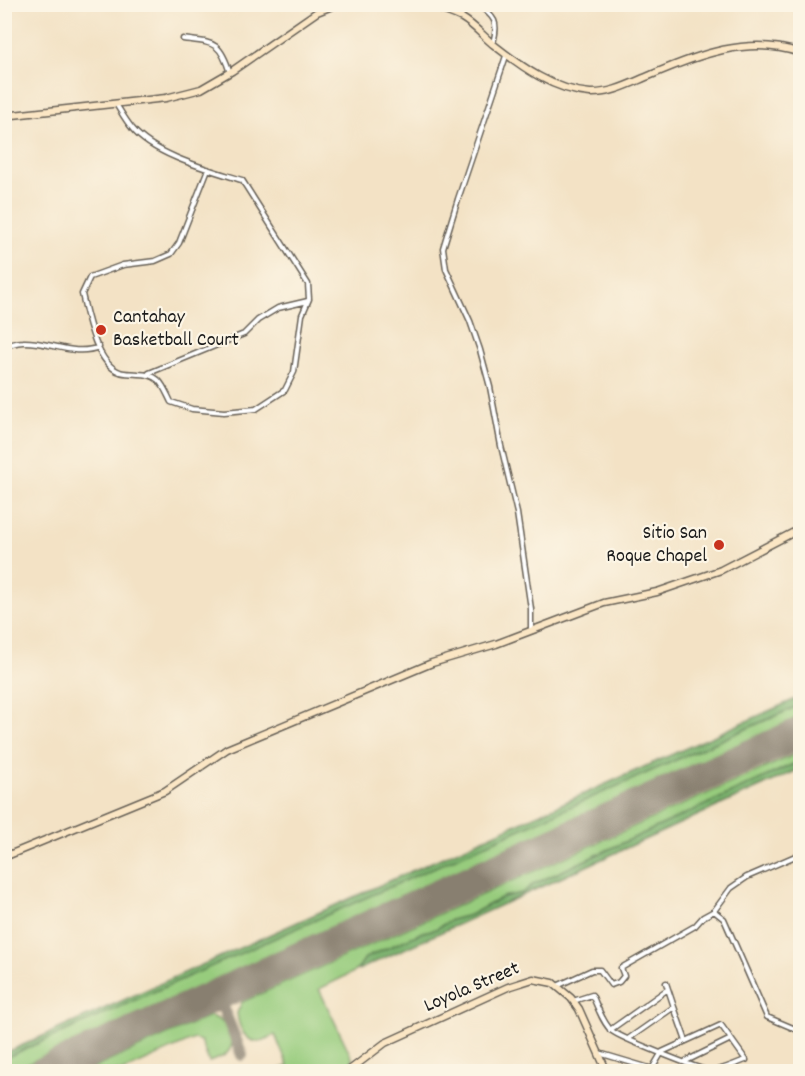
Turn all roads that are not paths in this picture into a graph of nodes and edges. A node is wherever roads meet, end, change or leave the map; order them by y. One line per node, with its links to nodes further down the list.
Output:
1 (337, 4): 8 (street)
2 (423, 4): 5 (street)
3 (477, 4): 5 (street)
4 (183, 39): 8 (street)
5 (493, 44): 7 (street)
6 (801, 53): 7 (street)
7 (507, 54): 17 (street)
8 (230, 73): 9 (street)
9 (116, 104): 10 (street); 11 (street)
10 (4, 117)
11 (208, 169): 12 (street); 14 (street)
12 (308, 301): 15 (street); 15 (street)
13 (4, 346): 14 (street)
14 (99, 347): 15 (street)
15 (148, 374)
16 (801, 529): 17 (street)
17 (531, 629): 19 (street)
18 (801, 854): 20 (street)
19 (4, 857)
20 (714, 911): 22 (street); 27 (street)
21 (666, 983): 23 (street)
22 (557, 986): 24 (street); 35 (street, Loyola Street)
23 (668, 989): 25 (street); 26 (street)
24 (573, 1001): 26 (street); 32 (street)
25 (674, 1007): 29 (street); 30 (street)
26 (610, 1030): 29 (street)
27 (801, 1031)
28 (731, 1039): 30 (street); 33 (street); 33 (street)
29 (628, 1040): 31 (street)
30 (686, 1041): 31 (street)
31 (662, 1052): 33 (street); 34 (street)
32 (598, 1053): 34 (street); 36 (street)
33 (686, 1062)
34 (652, 1070): 37 (street)
35 (347, 1071)
36 (607, 1071)
37 (663, 1071)

